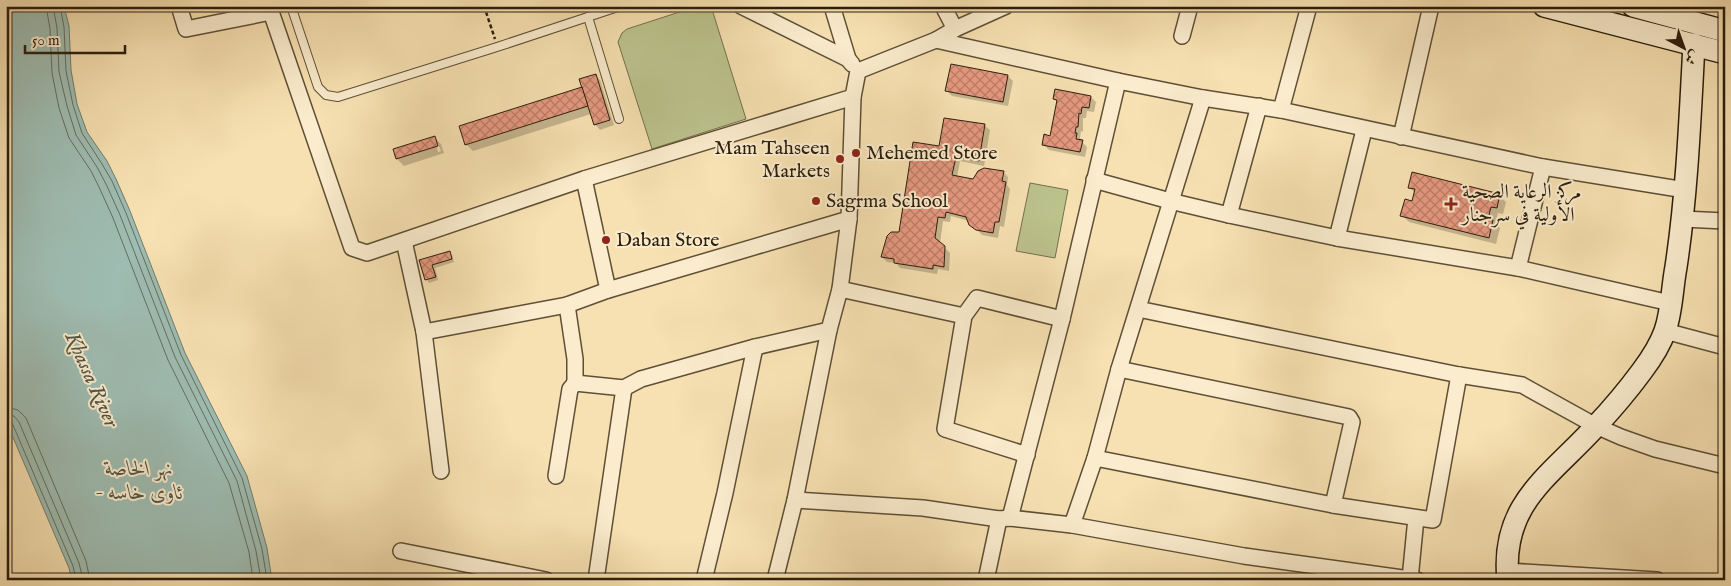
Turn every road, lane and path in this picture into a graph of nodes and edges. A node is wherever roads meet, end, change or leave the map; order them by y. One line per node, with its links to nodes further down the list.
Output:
1 (180, 6): 14 (street)
2 (291, 6): 22 (lane)
3 (484, 6): 22 (path)
4 (621, 6): 16 (lane)
5 (741, 6): 24 (street)
6 (832, 6): 24 (street)
7 (943, 6): 17 (street)
8 (1006, 6): 17 (street)
9 (1190, 6): 19 (street)
10 (1309, 6): 29 (street)
11 (1432, 6): 32 (street)
12 (1544, 6): 21 (street)
13 (1633, 6): 15 (street)
14 (270, 9): 43 (street)
15 (1674, 12): 18 (street)
16 (588, 17): 22 (lane); 30 (lane)
17 (955, 30): 20 (street)
18 (1725, 31)
19 (1182, 36)
20 (936, 40): 24 (street); 25 (street)
21 (1694, 44): 23 (street); 36 (street)
22 (498, 47)
23 (1725, 53)
24 (853, 65): 26 (street)
25 (1118, 81): 27 (street); 35 (street)
26 (853, 97): 34 (street); 40 (street)
27 (1203, 98): 28 (street); 37 (street)
28 (1259, 106): 29 (street); 38 (street)
29 (1281, 110): 31 (street)
30 (619, 119)
31 (1364, 130): 32 (street); 42 (street)
32 (1401, 137): 33 (street)
33 (1543, 167): 36 (street); 44 (street)
34 (584, 179): 43 (street); 46 (street)
35 (1094, 180): 37 (street); 51 (street)
36 (1686, 190): 39 (street)
37 (1170, 201): 38 (street); 49 (street)
38 (1229, 215): 42 (street)
39 (1683, 218): 41 (street); 47 (street)
40 (849, 219): 45 (street); 46 (street)
41 (1725, 221)
42 (1337, 238): 44 (street)
43 (404, 241): 54 (street)
44 (1518, 268): 47 (street)
45 (840, 289): 50 (street); 52 (street)
46 (608, 290): 48 (street)
47 (1670, 303): 53 (street)
48 (567, 305): 54 (street); 59 (street)
49 (1138, 309): 57 (street); 58 (street)
50 (964, 316): 51 (street); 62 (street)
51 (1062, 319): 62 (street)
52 (829, 330): 55 (street); 67 (street)
53 (1665, 331): 56 (street); 61 (street)
54 (424, 332): 65 (street)
55 (755, 347): 60 (street); 77 (street)
56 (1725, 347)
57 (1119, 370): 63 (street); 68 (street)
58 (1459, 375): 61 (street); 70 (street)
59 (575, 383): 60 (street); 66 (street)
60 (624, 388): 76 (street)
61 (1596, 426): 64 (street); 73 (street)
62 (1028, 455): 69 (street)
63 (1095, 458): 68 (street); 71 (street)
64 (1725, 466)
65 (441, 471)
66 (556, 476)
67 (795, 500): 69 (street); 78 (street)
68 (1333, 505): 70 (street)
69 (1004, 518): 71 (street); 79 (street)
70 (1416, 518): 74 (street)
71 (1072, 525): 74 (street)
72 (401, 551): 75 (street)
73 (1507, 576): 80 (street)
74 (1414, 579)
75 (546, 580)
76 (596, 580)
77 (704, 580)
78 (776, 580)
79 (986, 580)
80 (1657, 580)

